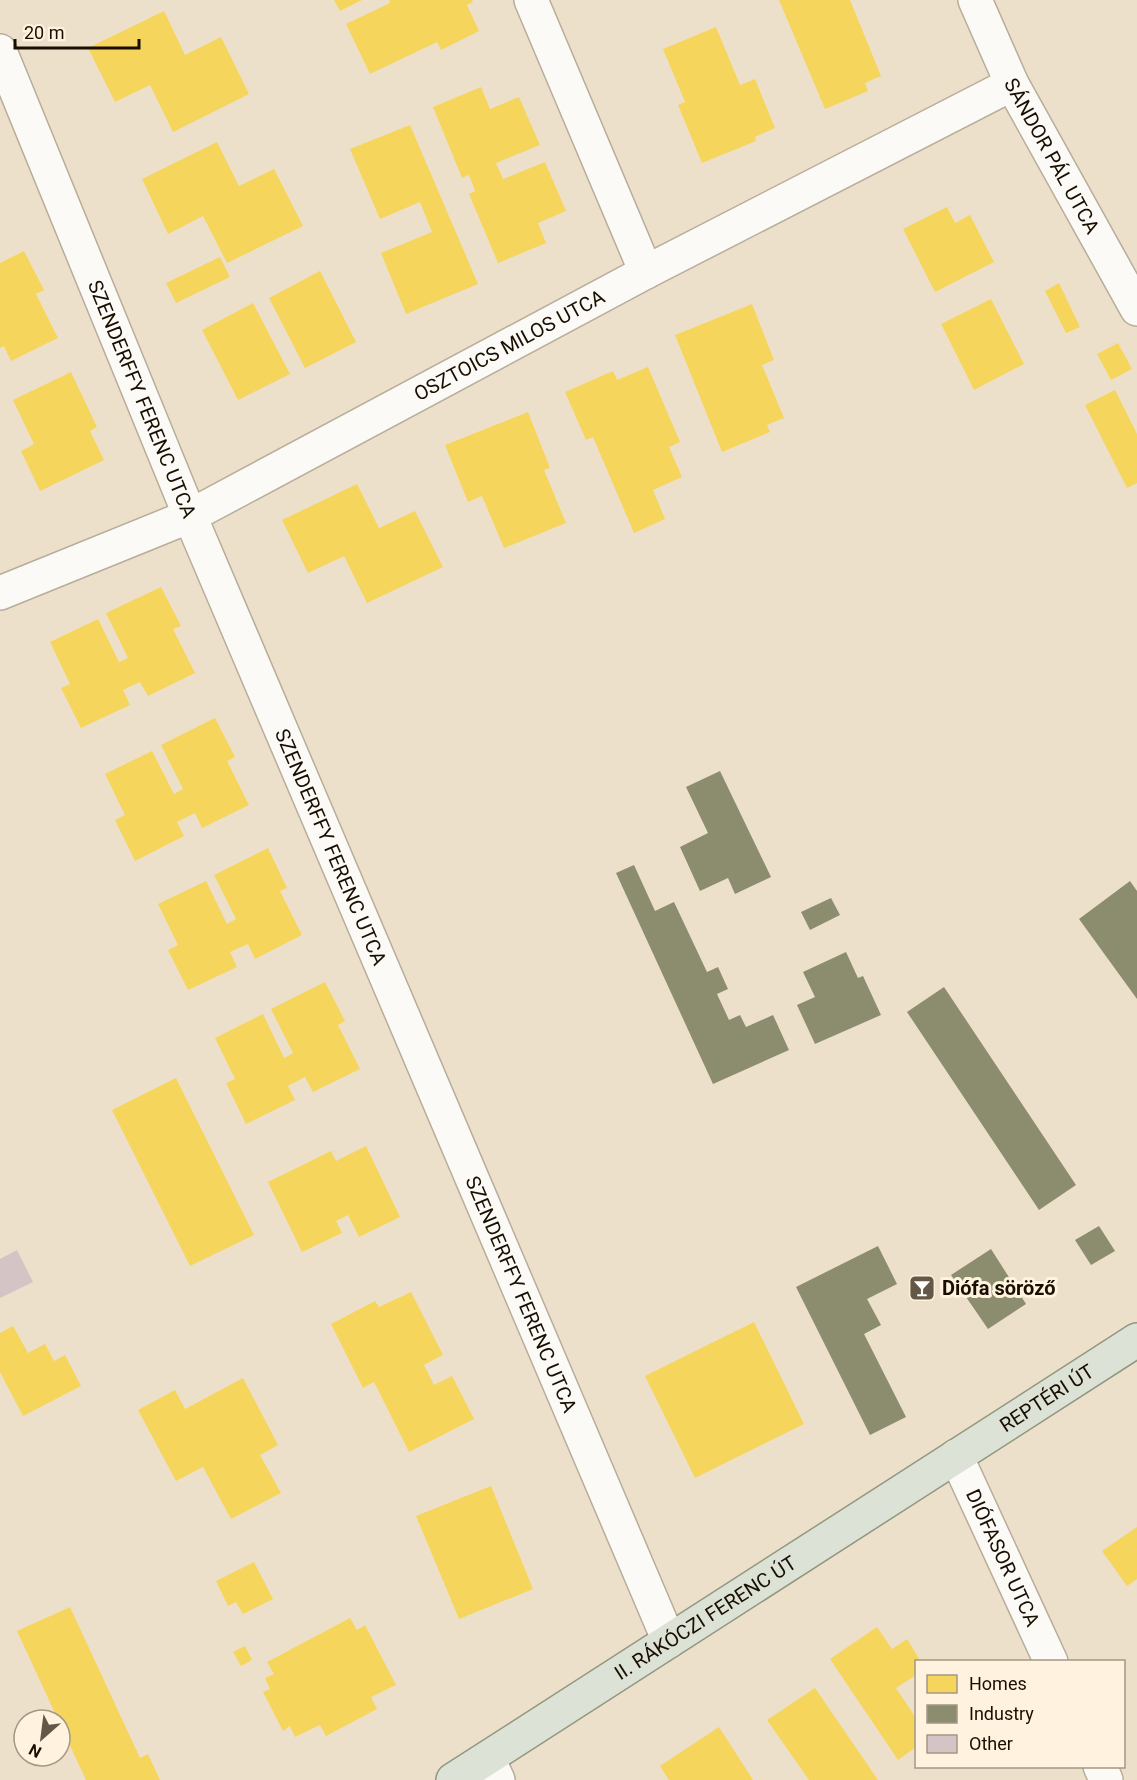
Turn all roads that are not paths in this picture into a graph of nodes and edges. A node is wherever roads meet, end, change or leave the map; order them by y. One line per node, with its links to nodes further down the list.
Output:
1 (531, 0): 5 (street)
2 (975, 0): 4 (street, SÁNDOR PÁL UTCA)
3 (0, 51): 7 (street, SZENDERFFY FERENC UTCA)
4 (1012, 84): 5 (street, OSZTOICS MILOS UTCA); 6 (street, SÁNDOR PÁL UTCA)
5 (646, 272): 7 (street, OSZTOICS MILOS UTCA)
6 (1137, 309)
7 (190, 516): 8 (street, OSZTOICS MILOS UTCA); 11 (street, SZENDERFFY FERENC UTCA)
8 (0, 593)
9 (1137, 1340): 10 (main road, REPTÉRI ÚT)
10 (956, 1456): 11 (main road, II. RÁKÓCZI FERENC ÚT); 12 (street, DIÓFASOR UTCA)
11 (669, 1641): 13 (main road, II. RÁKÓCZI FERENC ÚT)
12 (1050, 1660)
13 (493, 1769): 14 (main road, II. RÁKÓCZI FERENC ÚT)
14 (453, 1780)

